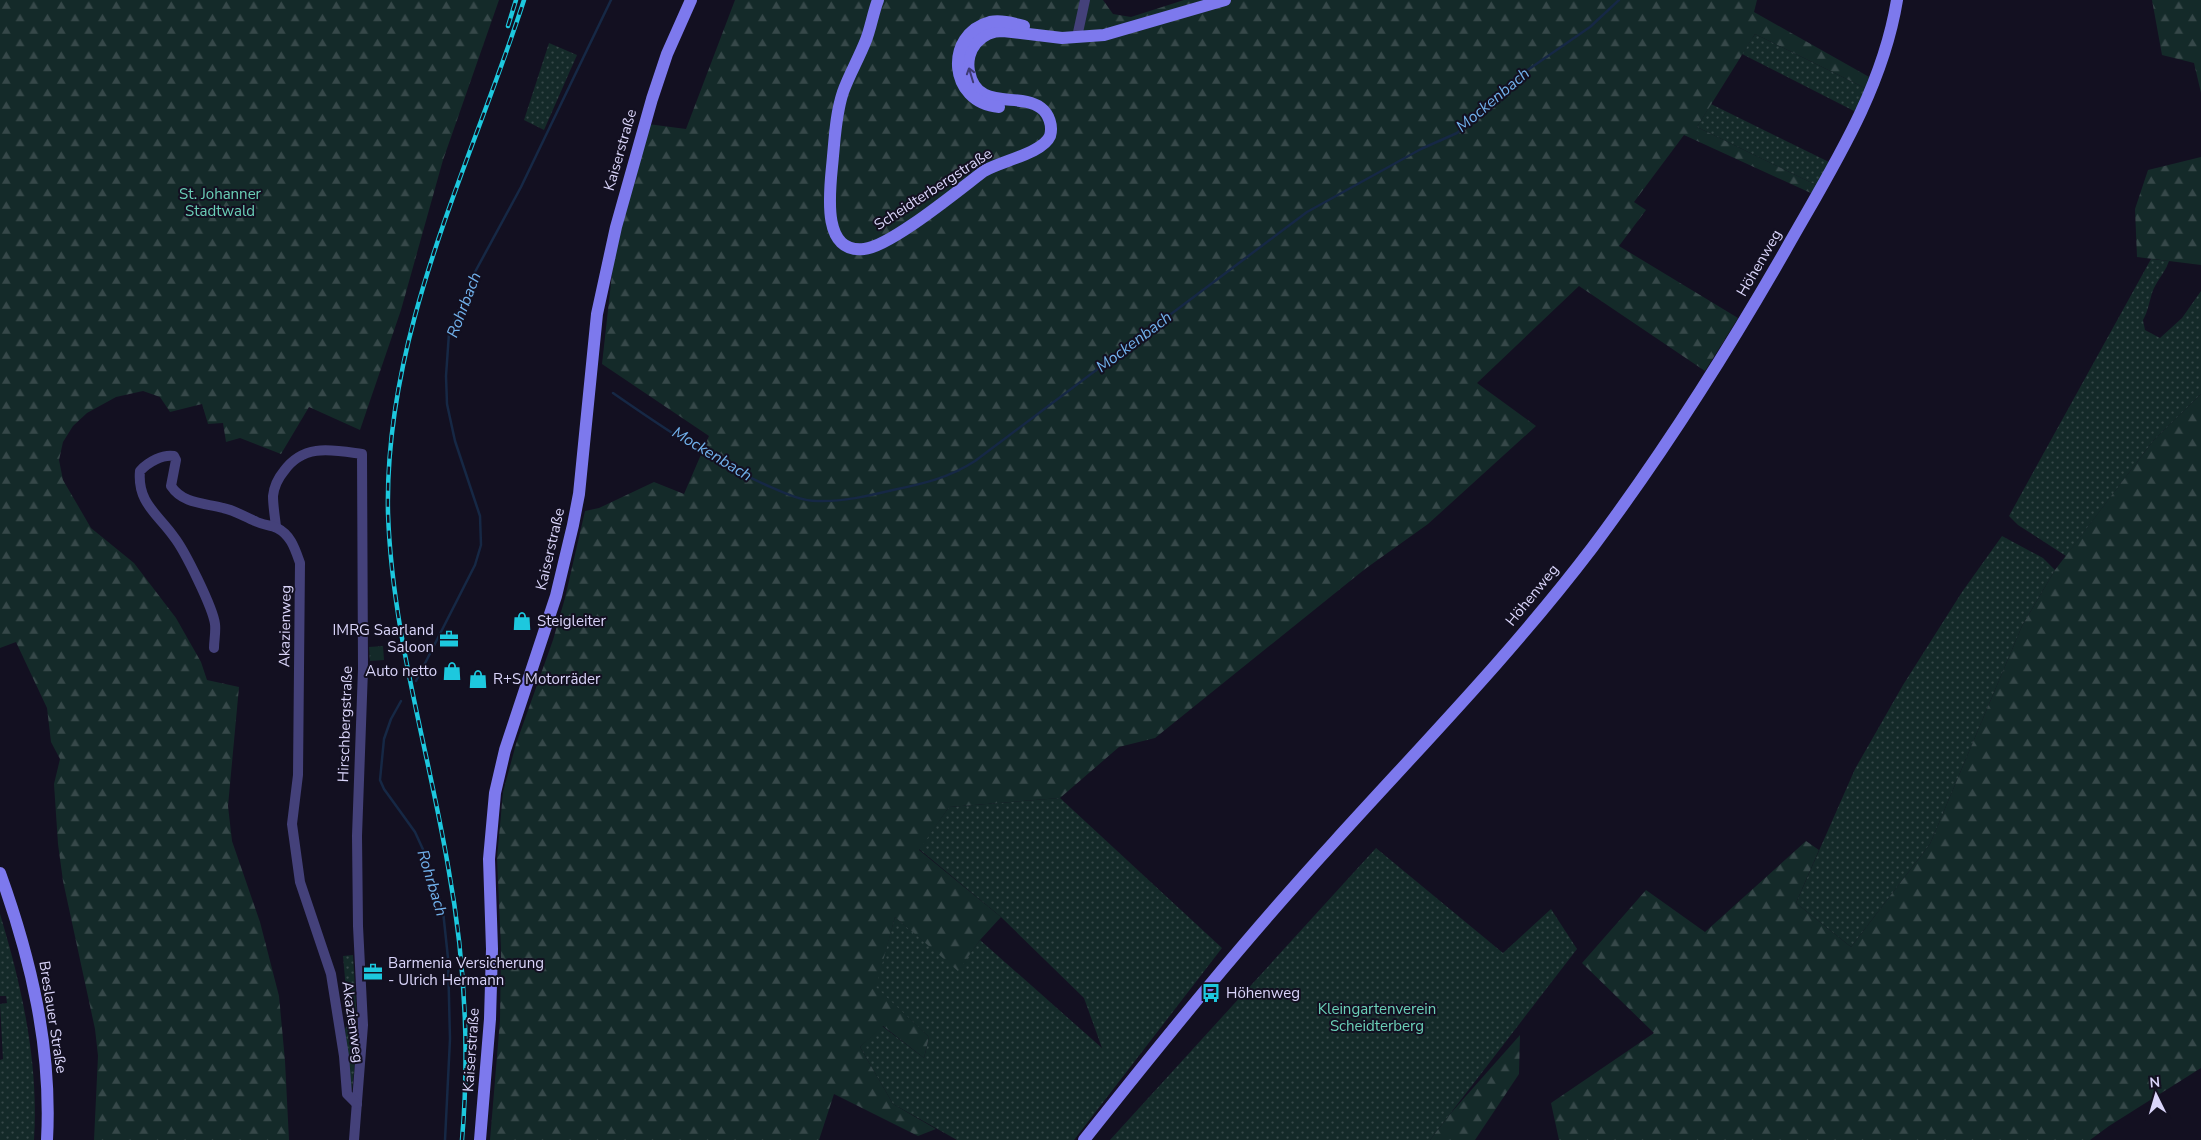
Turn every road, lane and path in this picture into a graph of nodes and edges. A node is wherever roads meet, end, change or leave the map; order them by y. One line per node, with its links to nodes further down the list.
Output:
1 (691, 0): 15 (street, Kaiserstraße)
2 (878, 0): 6 (street, Scheidterbergstraße)
3 (1085, 0): 6 (street)
4 (1225, 0): 6 (street, Scheidterbergstraße)
5 (1897, 0): 16 (street, Höhenweg)
6 (1077, 38)
7 (276, 527): 8 (street, Akazienweg); 12 (street, Akazienweg); 12 (street, Hirschbergstraße)
8 (214, 648)
9 (0, 873): 11 (street, Breslauer Straße)
10 (0, 894): 11 (street)
11 (10, 902): 13 (street, Breslauer Straße)
12 (358, 1104): 14 (street, Hirschbergstraße)
13 (47, 1140)
14 (354, 1140)
15 (480, 1140)
16 (1084, 1140)

